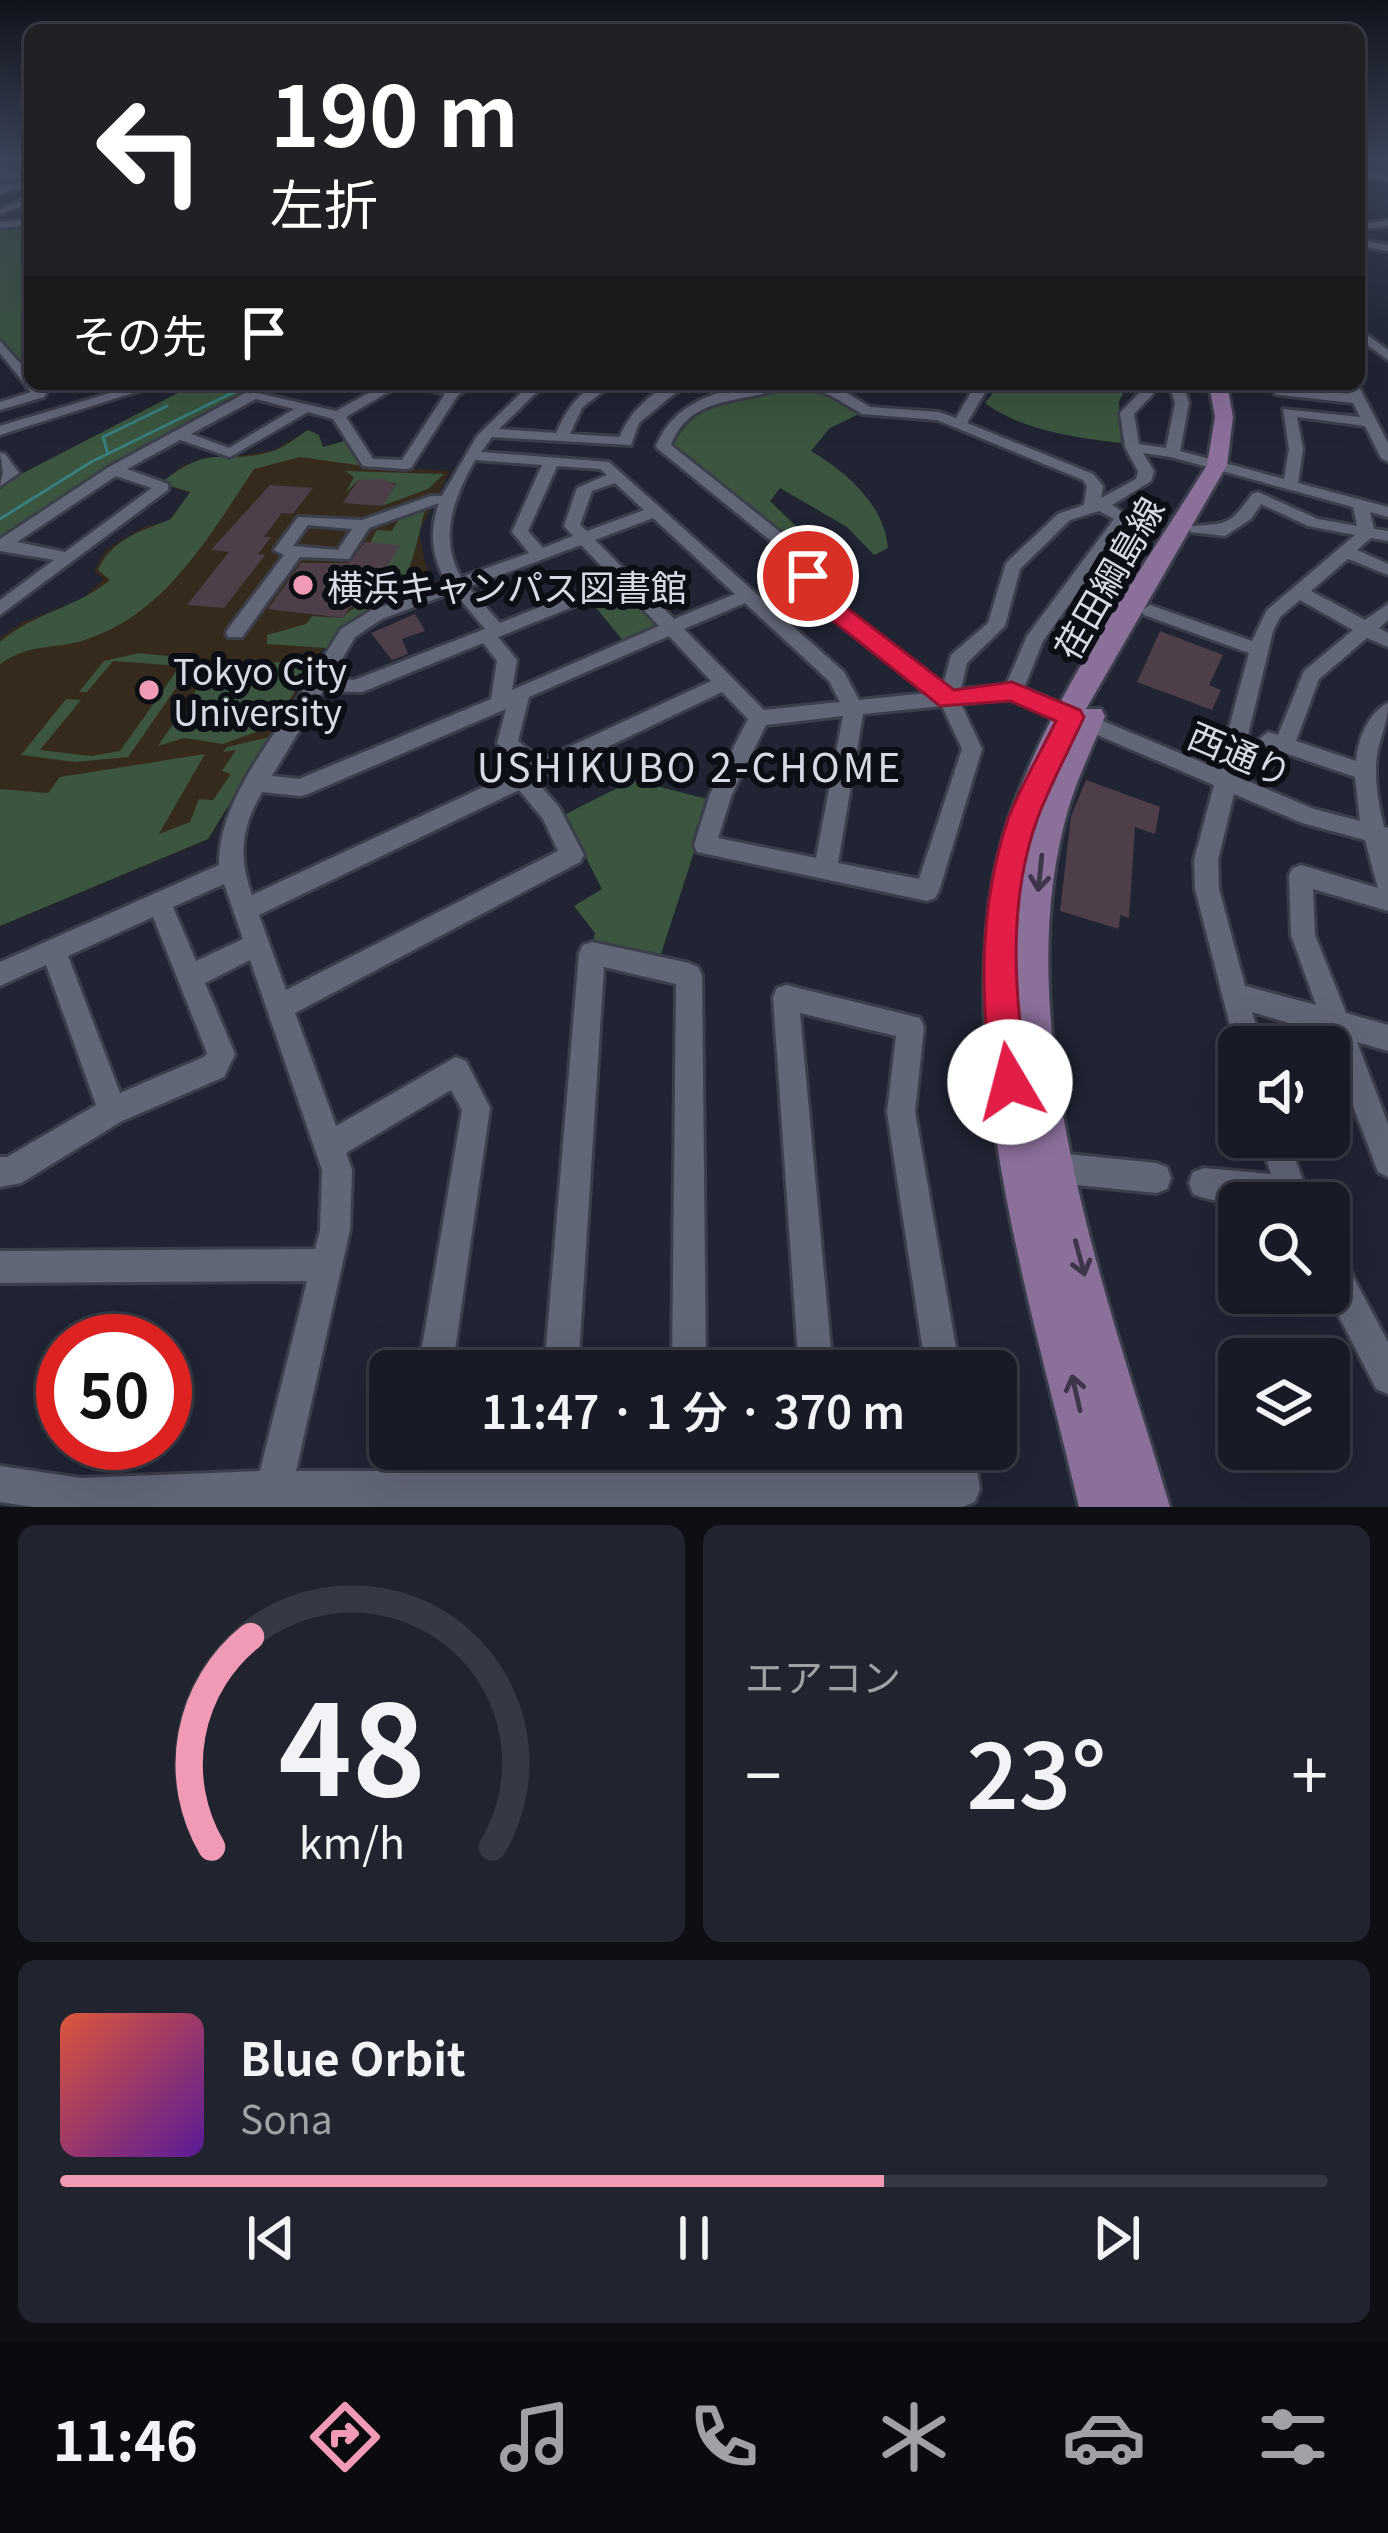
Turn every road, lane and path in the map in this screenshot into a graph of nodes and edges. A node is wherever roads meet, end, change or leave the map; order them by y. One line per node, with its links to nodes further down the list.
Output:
1 (0, 345): 2 (street)
2 (24, 374)
3 (36, 390): 20 (street)
4 (121, 390): 26 (street)
5 (133, 390): 26 (street)
6 (384, 390): 24 (street)
7 (459, 390): 24 (street)
8 (530, 390): 27 (street)
9 (597, 390): 29 (street)
10 (666, 390): 30 (street)
11 (747, 390): 32 (street)
12 (827, 390): 25 (street)
13 (979, 390): 25 (street)
14 (1146, 390): 31 (street)
15 (1178, 390): 33 (street)
16 (1219, 390): 38 (main road, 荏田綱島線)
17 (1230, 390): 38 (main road, 荏田綱島線)
18 (1280, 390): 22 (street)
19 (1353, 390): 22 (street)
20 (0, 406)
21 (305, 407): 24 (street); 28 (street); 28 (street)
22 (1363, 409): 23 (street); 36 (street); 42 (street)
23 (1388, 410)
24 (338, 416)
25 (960, 423): 44 (street)
26 (0, 429)
27 (489, 433): 29 (street); 34 (street)
28 (179, 434): 39 (street)
29 (560, 439): 30 (street)
30 (626, 442): 32 (street)
31 (1132, 447): 33 (street); 44 (street)
32 (665, 451): 75 (street)
33 (1172, 452): 38 (street)
34 (475, 456): 37 (street); 59 (street)
35 (0, 458): 41 (street)
36 (1388, 458)
37 (551, 462): 40 (street); 55 (street)
38 (1224, 467): 42 (street); 49 (main road, 荏田綱島線); 79 (main road, 荏田綱島線)
39 (114, 470): 52 (street); 56 (street)
40 (617, 477): 46 (street); 51 (street)
41 (0, 481)
42 (1289, 486): 45 (street)
43 (437, 499): 48 (street)
44 (1097, 506): 65 (street); 69 (street)
45 (1361, 506): 47 (street); 50 (street)
46 (655, 512): 51 (street); 61 (street)
47 (1388, 512)
48 (363, 525): 53 (street); 53 (street)
49 (1196, 529): 50 (street); 64 (main road, 荏田綱島線)
50 (1378, 535): 54 (street)
51 (584, 538): 55 (street); 58 (street)
52 (1, 545): 56 (street)
53 (295, 552): 68 (street)
54 (1347, 552): 57 (street); 60 (street)
55 (540, 555): 59 (street)
56 (65, 556): 62 (street)
57 (1388, 570)
58 (624, 580): 59 (street); 66 (street)
59 (460, 585): 72 (street)
60 (1299, 592): 67 (street); 71 (street)
61 (747, 595): 66 (street); 76 (street)
62 (0, 609)
63 (1388, 610): 67 (street)
64 (1150, 611): 71 (street); 79 (main road, 荏田綱島線)
65 (996, 626): 69 (street); 75 (street)
66 (670, 627): 73 (street); 73 (street)
67 (1363, 628): 70 (street); 80 (street)
68 (235, 633)
69 (1034, 640): 74 (street)
70 (1388, 641)
71 (1256, 649): 82 (street)
72 (314, 683): 81 (street); 81 (street)
73 (724, 683): 78 (street)
74 (1012, 691): 75 (street); 79 (street, 西通り)
75 (949, 700): 76 (street); 85 (street)
76 (853, 709): 78 (street); 85 (street)
77 (1388, 710): 80 (street)
78 (759, 718): 85 (street)
79 (1080, 720): 82 (street, 西通り); 102 (main road, 荏田綱島線, one-way to 102); 127 (main road, 荏田綱島線, one-way to 79)
80 (1364, 772): 83 (street)
81 (256, 782): 84 (street)
82 (1226, 782): 83 (street, 西通り); 94 (street)
83 (1382, 836): 86 (street)
84 (231, 870): 88 (street); 89 (street)
85 (825, 870)
86 (1388, 884)
87 (1388, 901): 96 (street)
88 (159, 902): 91 (street); 93 (street)
89 (245, 910): 90 (street); 95 (street)
90 (258, 944): 93 (street); 95 (street)
91 (53, 950): 92 (street); 99 (street)
92 (0, 974)
93 (192, 976): 99 (street)
94 (1234, 995): 96 (street); 97 (street)
95 (281, 1006): 100 (street)
96 (1334, 1024): 98 (street); 101 (street)
97 (1242, 1026)
98 (1388, 1038)
99 (112, 1112): 103 (street)
100 (332, 1145): 107 (street); 110 (street)
101 (1388, 1162)
102 (1057, 1168): 104 (street); 128 (main road, 荏田綱島線, one-way to 128)
103 (0, 1172)
104 (1156, 1178)
105 (1204, 1183): 106 (street)
106 (1218, 1185)
107 (328, 1265): 108 (street); 126 (street)
108 (0, 1267)
109 (1350, 1300): 115 (street)
110 (438, 1350)
111 (563, 1350): 112 (street)
112 (689, 1350)
113 (814, 1350): 114 (street)
114 (940, 1350)
115 (1384, 1361)
116 (420, 1470): 125 (street)
117 (554, 1470): 124 (street)
118 (689, 1470): 123 (street)
119 (824, 1470): 122 (street)
120 (959, 1470): 122 (street)
121 (0, 1484): 126 (street)
122 (825, 1487): 123 (street)
123 (689, 1488): 124 (street)
124 (553, 1490): 125 (street)
125 (416, 1491): 126 (street)
126 (271, 1498)
127 (1103, 1507)
128 (1146, 1507)

